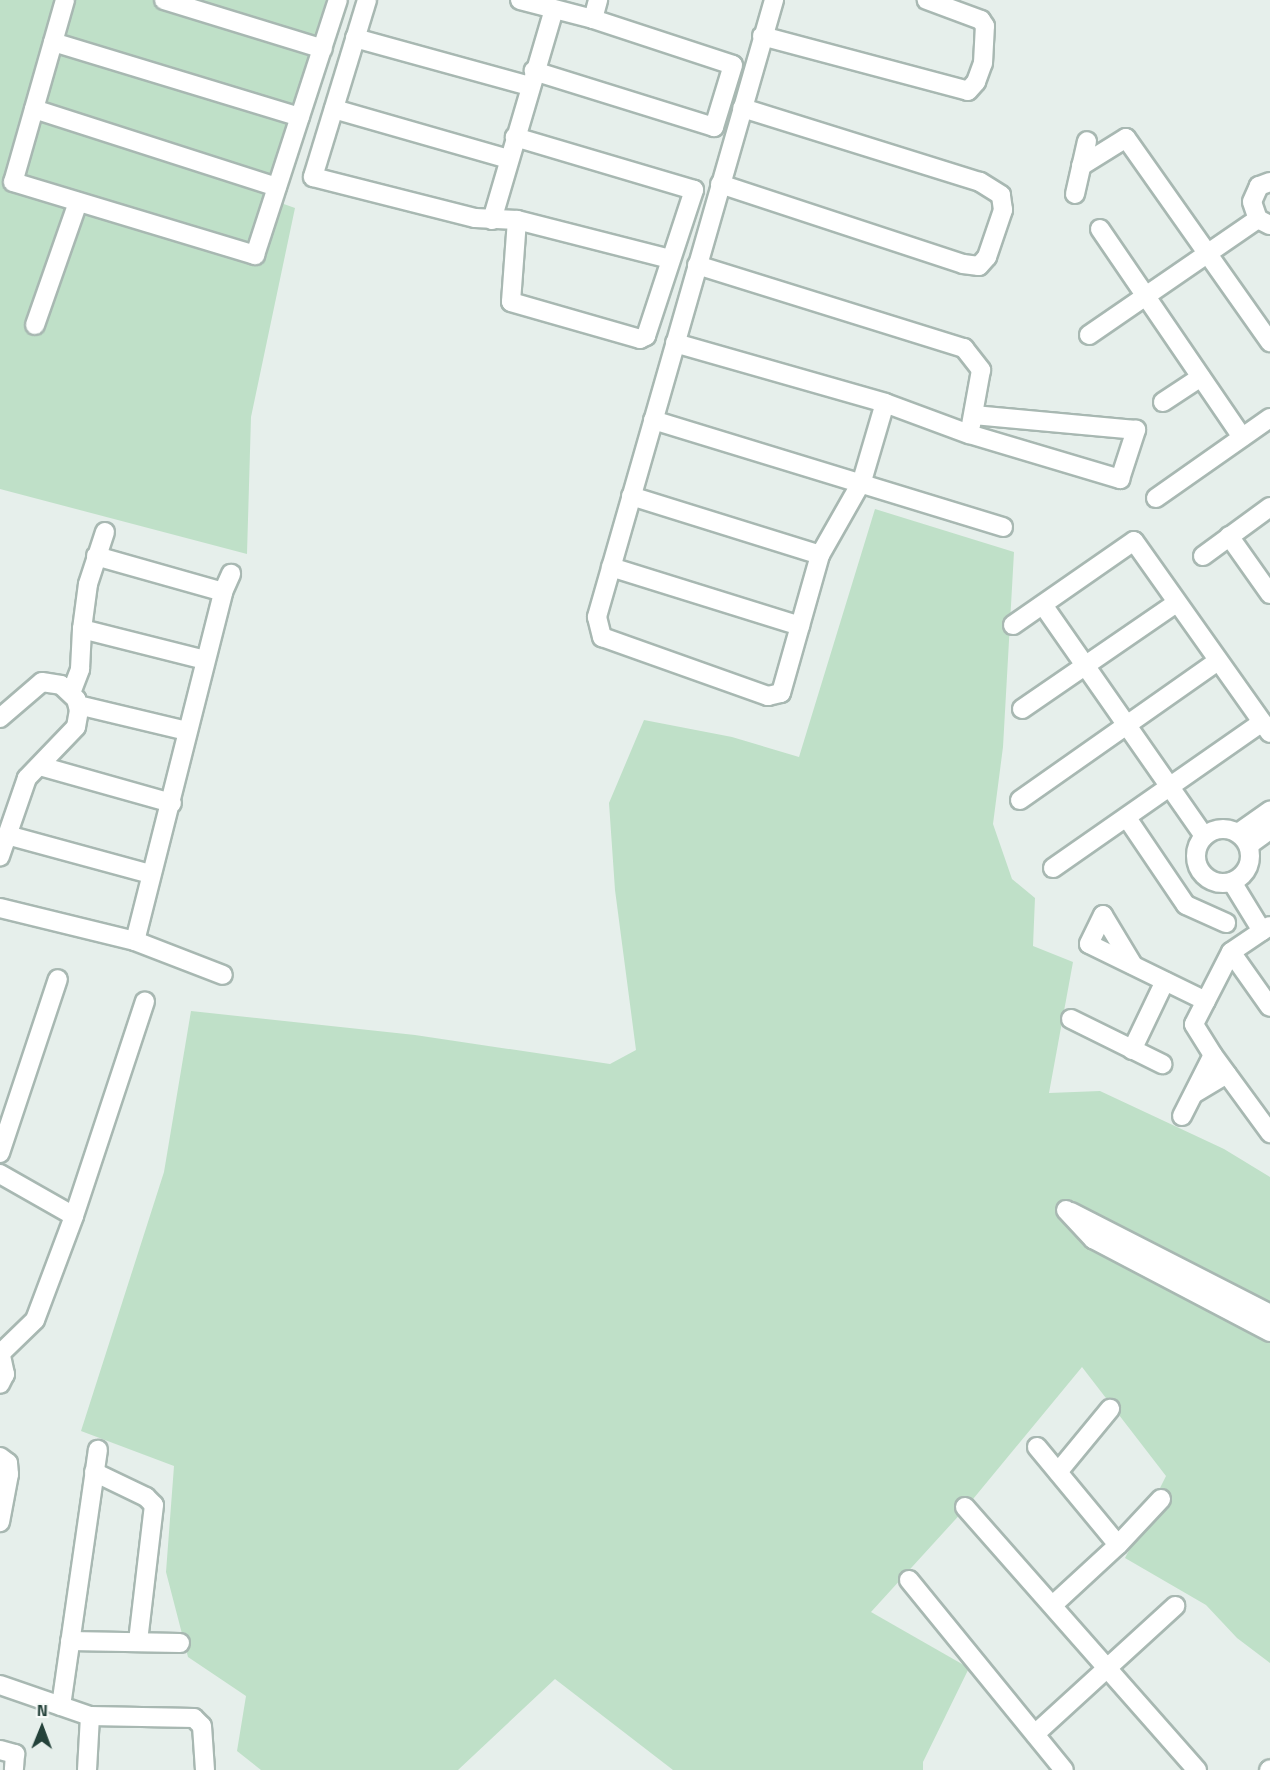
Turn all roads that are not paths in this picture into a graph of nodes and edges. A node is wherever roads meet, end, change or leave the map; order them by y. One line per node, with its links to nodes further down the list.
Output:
1 (65, 0): 13 (street)
2 (164, 0): 14 (street)
3 (338, 0): 14 (street)
4 (367, 0): 12 (street)
5 (520, 0): 9 (street)
6 (598, 0): 10 (street)
7 (774, 0): 11 (street)
8 (927, 0): 11 (street)
9 (554, 10): 10 (street); 15 (street)
10 (593, 18): 15 (street)
11 (762, 36): 16 (street)
12 (355, 38): 15 (street); 18 (street)
13 (53, 42): 17 (street); 19 (street)
14 (322, 48): 19 (street)
15 (532, 78): 20 (street)
16 (742, 108): 25 (street); 25 (street)
17 (34, 109): 26 (street); 28 (street)
18 (334, 109): 22 (street); 29 (street)
19 (300, 117): 26 (street)
20 (515, 136): 22 (street); 34 (street)
21 (1088, 141): 23 (street)
22 (508, 159): 29 (street)
23 (1082, 166): 27 (street); 33 (street)
24 (1270, 182): 31 (street)
25 (720, 184): 35 (street)
26 (277, 187): 28 (street)
27 (1075, 194)
28 (78, 202): 37 (street)
29 (492, 220): 30 (street)
30 (517, 220): 34 (street); 34 (street)
31 (1264, 222): 33 (street)
32 (1100, 229): 36 (street)
33 (1207, 253): 36 (street); 39 (street)
34 (670, 259)
35 (697, 265): 40 (street); 44 (street)
36 (1145, 296): 38 (street); 41 (street)
37 (35, 325)
38 (1089, 335)
39 (1270, 342)
40 (675, 343): 43 (street); 46 (street)
41 (1201, 377): 42 (street); 48 (street)
42 (1163, 402)
43 (885, 403): 47 (street); 49 (street)
44 (974, 415): 47 (street); 47 (street)
45 (1270, 418): 48 (street)
46 (653, 420): 49 (street); 50 (street)
47 (969, 435)
48 (1242, 437): 51 (street)
49 (862, 482): 53 (street); 56 (street)
50 (631, 496): 56 (street); 59 (street)
51 (1156, 498)
52 (1270, 507): 55 (street)
53 (1003, 527)
54 (105, 532): 57 (street)
55 (1229, 537): 58 (street); 62 (street)
56 (820, 555): 66 (street)
57 (96, 556): 61 (street); 67 (street)
58 (1203, 556)
59 (611, 567): 66 (street); 66 (street)
60 (231, 574): 61 (street)
61 (223, 592): 68 (street)
62 (1270, 594)
63 (1176, 603): 64 (street); 69 (street); 70 (street)
64 (1043, 605): 65 (street); 70 (street)
65 (1013, 625)
66 (800, 626)
67 (82, 629): 68 (street); 71 (street)
68 (205, 660): 76 (street)
69 (1218, 661): 74 (street); 75 (street)
70 (1085, 666): 72 (street); 74 (street)
71 (74, 699): 73 (street); 76 (street); 77 (street)
72 (1022, 709)
73 (0, 718)
74 (1126, 725): 78 (street); 79 (street)
75 (1266, 728): 78 (street)
76 (187, 731): 80 (street)
77 (40, 766): 80 (street); 84 (street)
78 (1170, 788): 82 (street); 85 (street)
79 (1020, 800)
80 (172, 803): 89 (street)
81 (1270, 811): 86 (street)
82 (1127, 818): 88 (street); 92 (street)
83 (1270, 830): 86 (street)
84 (7, 835): 87 (street); 89 (street)
85 (1204, 836): 86 (street); 90 (street)
86 (1244, 839): 90 (street)
87 (0, 856)
88 (1053, 868)
89 (152, 874): 94 (street)
90 (1232, 882): 93 (street)
91 (0, 908): 94 (street)
92 (1226, 923)
93 (1266, 929): 95 (street)
94 (135, 942): 97 (street)
95 (1231, 952): 100 (street); 102 (street)
96 (1133, 965): 99 (street)
97 (223, 975)
98 (58, 979): 111 (street)
99 (1166, 981): 100 (street); 104 (street)
100 (1206, 1001): 105 (street)
101 (145, 1002): 113 (street)
102 (1270, 1006)
103 (1071, 1019): 104 (street)
104 (1132, 1050): 106 (street)
105 (1213, 1055): 107 (street); 108 (street)
106 (1162, 1064)
107 (1227, 1074): 108 (street); 110 (street)
108 (1195, 1093): 109 (street)
109 (1182, 1116)
110 (1267, 1135)
111 (0, 1153)
112 (0, 1174): 113 (street)
113 (74, 1216): 116 (street)
114 (1270, 1314): 115 (street)
115 (1270, 1332)
116 (0, 1352): 117 (street)
117 (0, 1384)
118 (1110, 1409): 122 (street)
119 (1037, 1447): 122 (street)
120 (98, 1450): 123 (street)
121 (0, 1457): 126 (street)
122 (1058, 1472): 127 (street)
123 (94, 1473): 131 (street); 132 (street)
124 (1161, 1499): 127 (street)
125 (965, 1507): 129 (street)
126 (0, 1522)
127 (1118, 1545): 129 (street)
128 (909, 1580): 138 (street)
129 (1053, 1605): 134 (street)
130 (1175, 1606): 134 (street)
131 (70, 1641): 132 (street); 136 (street)
132 (138, 1641): 133 (street)
133 (180, 1643)
134 (1107, 1669): 138 (street); 144 (street)
135 (0, 1684): 136 (street)
136 (61, 1706): 137 (street)
137 (90, 1716): 141 (street); 142 (street)
138 (1035, 1734): 143 (street)
139 (0, 1750): 140 (street)
140 (14, 1770)
141 (87, 1770)
142 (206, 1770)
143 (1064, 1770)
144 (1197, 1770)

